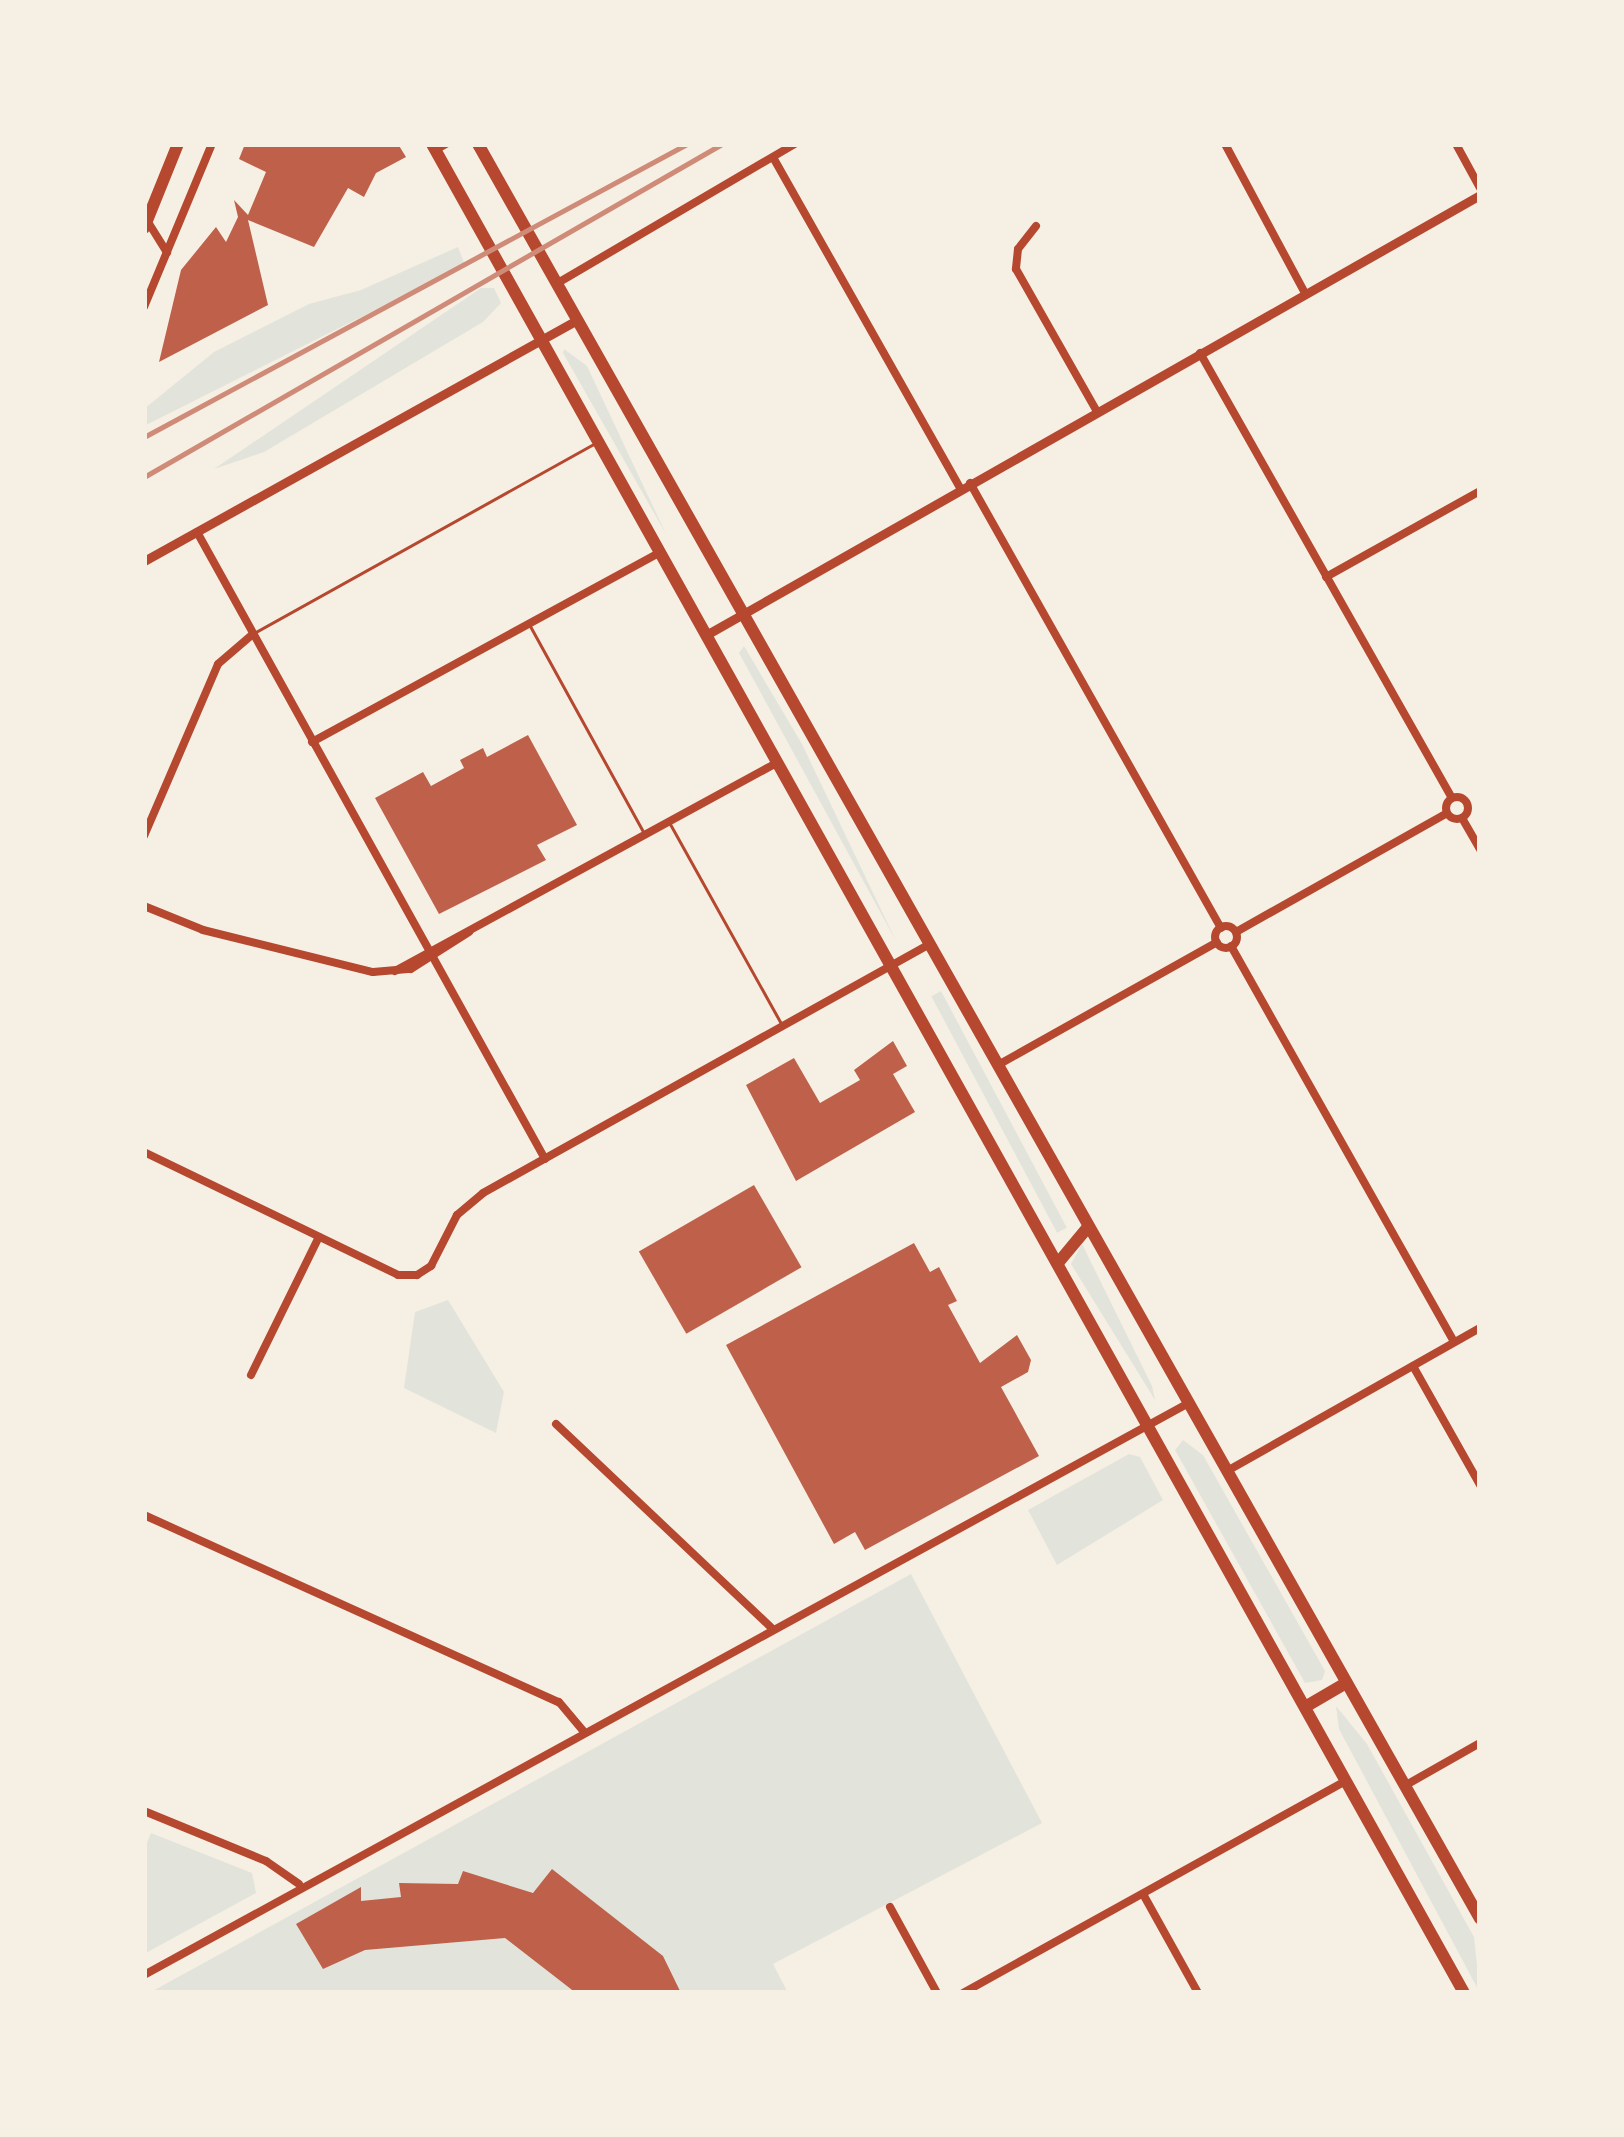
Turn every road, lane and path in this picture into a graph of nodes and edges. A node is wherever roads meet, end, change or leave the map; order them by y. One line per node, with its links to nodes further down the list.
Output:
1 (178, 144): 10 (highway)
2 (212, 144): 12 (street)
3 (478, 144): 13 (highway)
4 (795, 144): 8 (street)
5 (1225, 144): 14 (street)
6 (1456, 144): 9 (street)
7 (438, 146): 17 (highway)
8 (773, 159): 13 (street); 21 (street)
9 (1480, 192): 14 (main road)
10 (146, 224): 12 (street)
11 (1036, 226): 19 (street)
12 (167, 253): 15 (street)
13 (556, 284): 16 (highway)
14 (1305, 293): 18 (main road)
15 (144, 307)
16 (576, 321): 17 (main road); 27 (highway)
17 (543, 340): 20 (highway); 23 (main road)
18 (1199, 352): 19 (main road); 26 (street)
19 (1096, 410): 21 (main road)
20 (599, 442): 24 (highway); 29 (lane)
21 (965, 485): 27 (main road); 43 (street)
22 (1480, 490): 26 (street)
23 (197, 532): 25 (main road); 29 (street)
24 (660, 553): 28 (street); 30 (highway)
25 (145, 559)
26 (1326, 577): 34 (street)
27 (742, 614): 30 (main road); 47 (highway)
28 (529, 624): 31 (street); 39 (lane)
29 (253, 634): 31 (street); 40 (street)
30 (706, 635): 32 (highway)
31 (312, 742): 49 (street)
32 (776, 763): 38 (street); 51 (highway)
33 (1480, 794): 35 (street)
34 (1451, 798): 35 (street); 36 (street)
35 (1466, 802): 37 (street)
36 (1447, 813): 37 (street); 45 (street)
37 (1462, 818): 41 (street)
38 (669, 822): 39 (street); 53 (lane)
39 (645, 835): 44 (street)
40 (144, 836)
41 (1480, 849)
42 (144, 905): 52 (street)
43 (1221, 928): 45 (street); 46 (street)
44 (472, 929): 49 (street); 50 (street)
45 (1236, 932): 48 (street)
46 (1217, 942): 48 (street); 54 (street)
47 (928, 945): 51 (street); 54 (highway)
48 (1231, 946): 61 (street)
49 (426, 948): 50 (street); 52 (street)
50 (432, 958): 52 (street); 56 (street)
51 (891, 967): 53 (street); 59 (highway)
52 (395, 971)
53 (783, 1027): 56 (street)
54 (997, 1066): 57 (highway)
55 (144, 1152): 58 (street)
56 (545, 1159): 58 (street)
57 (1088, 1227): 59 (highway); 64 (highway)
58 (320, 1238): 63 (street)
59 (1058, 1263): 66 (highway)
60 (1480, 1328): 61 (street)
61 (1454, 1342): 62 (street)
62 (1412, 1366): 67 (street); 68 (street)
63 (251, 1375)
64 (1186, 1404): 66 (street); 67 (highway)
65 (556, 1424): 70 (street)
66 (1148, 1424): 70 (street); 72 (highway)
67 (1226, 1472): 71 (highway)
68 (1480, 1485)
69 (144, 1515): 73 (street)
70 (772, 1628): 73 (street)
71 (1346, 1683): 72 (highway); 76 (highway)
72 (1305, 1707): 75 (highway)
73 (585, 1733): 78 (street)
74 (1480, 1743): 76 (street)
75 (1346, 1781): 79 (street); 86 (highway)
76 (1405, 1786): 81 (highway)
77 (144, 1810): 78 (street)
78 (299, 1884): 82 (street)
79 (1143, 1894): 84 (street); 85 (street)
80 (890, 1907): 83 (street)
81 (1480, 1918)
82 (144, 1975)
83 (937, 1993)
84 (963, 1993)
85 (1198, 1993)
86 (1464, 1993)

